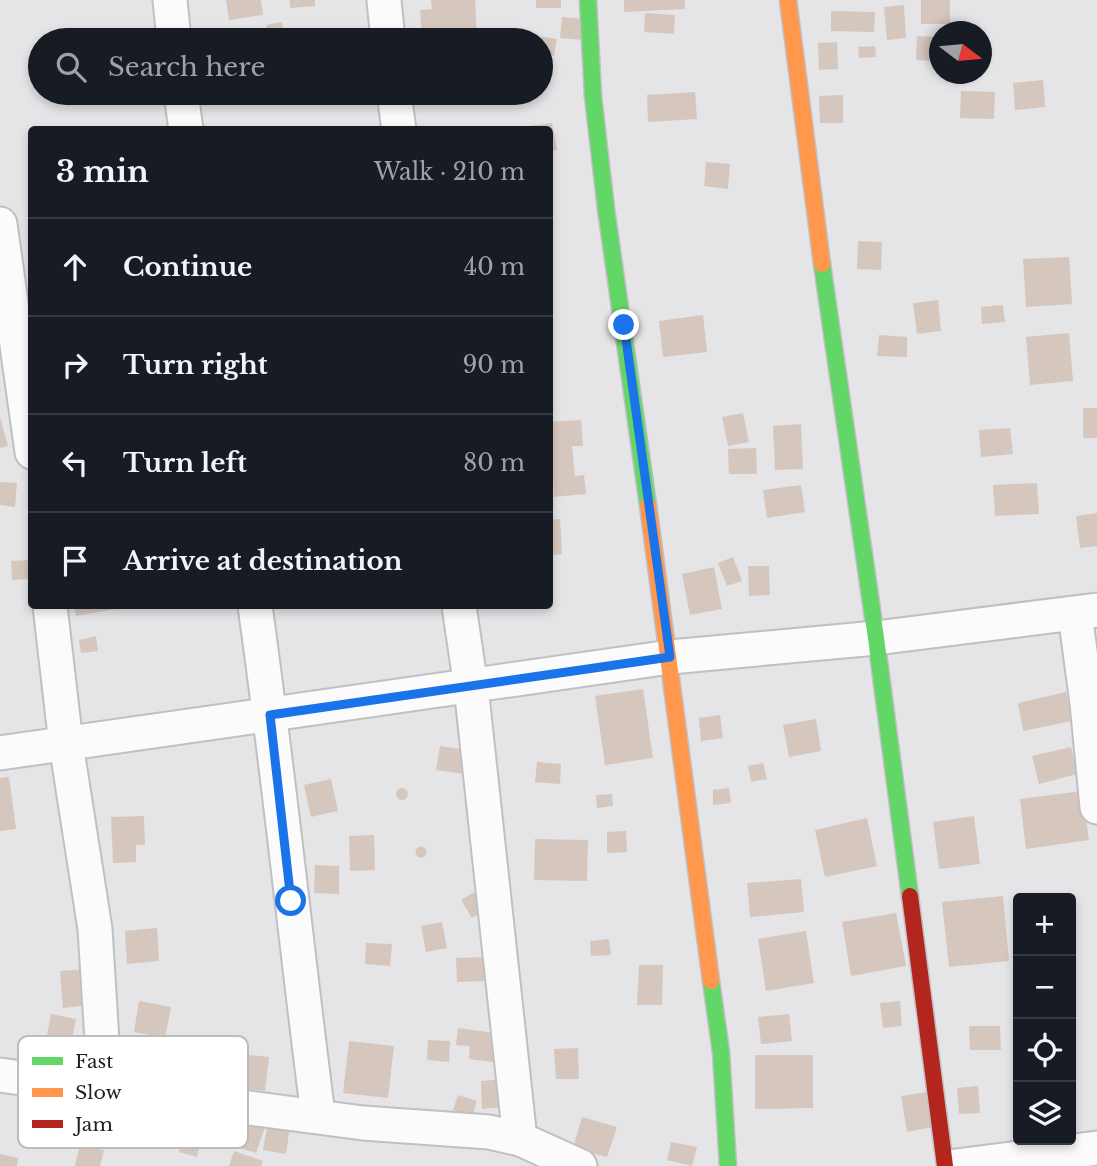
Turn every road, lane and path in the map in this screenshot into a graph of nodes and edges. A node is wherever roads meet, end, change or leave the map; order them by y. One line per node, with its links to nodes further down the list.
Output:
1 (170, 0): 5 (street)
2 (384, 0): 6 (street)
3 (588, 0): 18 (street)
4 (788, 0): 17 (street)
5 (173, 28)
6 (387, 28)
7 (183, 105): 9 (street)
8 (396, 105): 10 (street)
9 (185, 126)
10 (398, 126)
11 (0, 224): 12 (street)
12 (28, 424)
13 (50, 609): 21 (street)
14 (255, 609): 20 (street)
15 (459, 609): 19 (street)
16 (1086, 612): 17 (street); 23 (street)
17 (876, 638): 18 (street); 33 (street)
18 (670, 657): 19 (street); 32 (street)
19 (471, 687): 20 (street); 29 (street)
20 (270, 715): 21 (street); 28 (street)
21 (66, 744): 22 (street); 24 (street)
22 (0, 753)
23 (1097, 807)
24 (102, 1036)
25 (0, 1075): 26 (street)
26 (18, 1077)
27 (248, 1107): 28 (street)
28 (318, 1115): 29 (street)
29 (520, 1139): 31 (street)
30 (1097, 1148): 34 (street)
31 (580, 1166)
32 (728, 1166)
33 (945, 1166)
34 (956, 1166)

